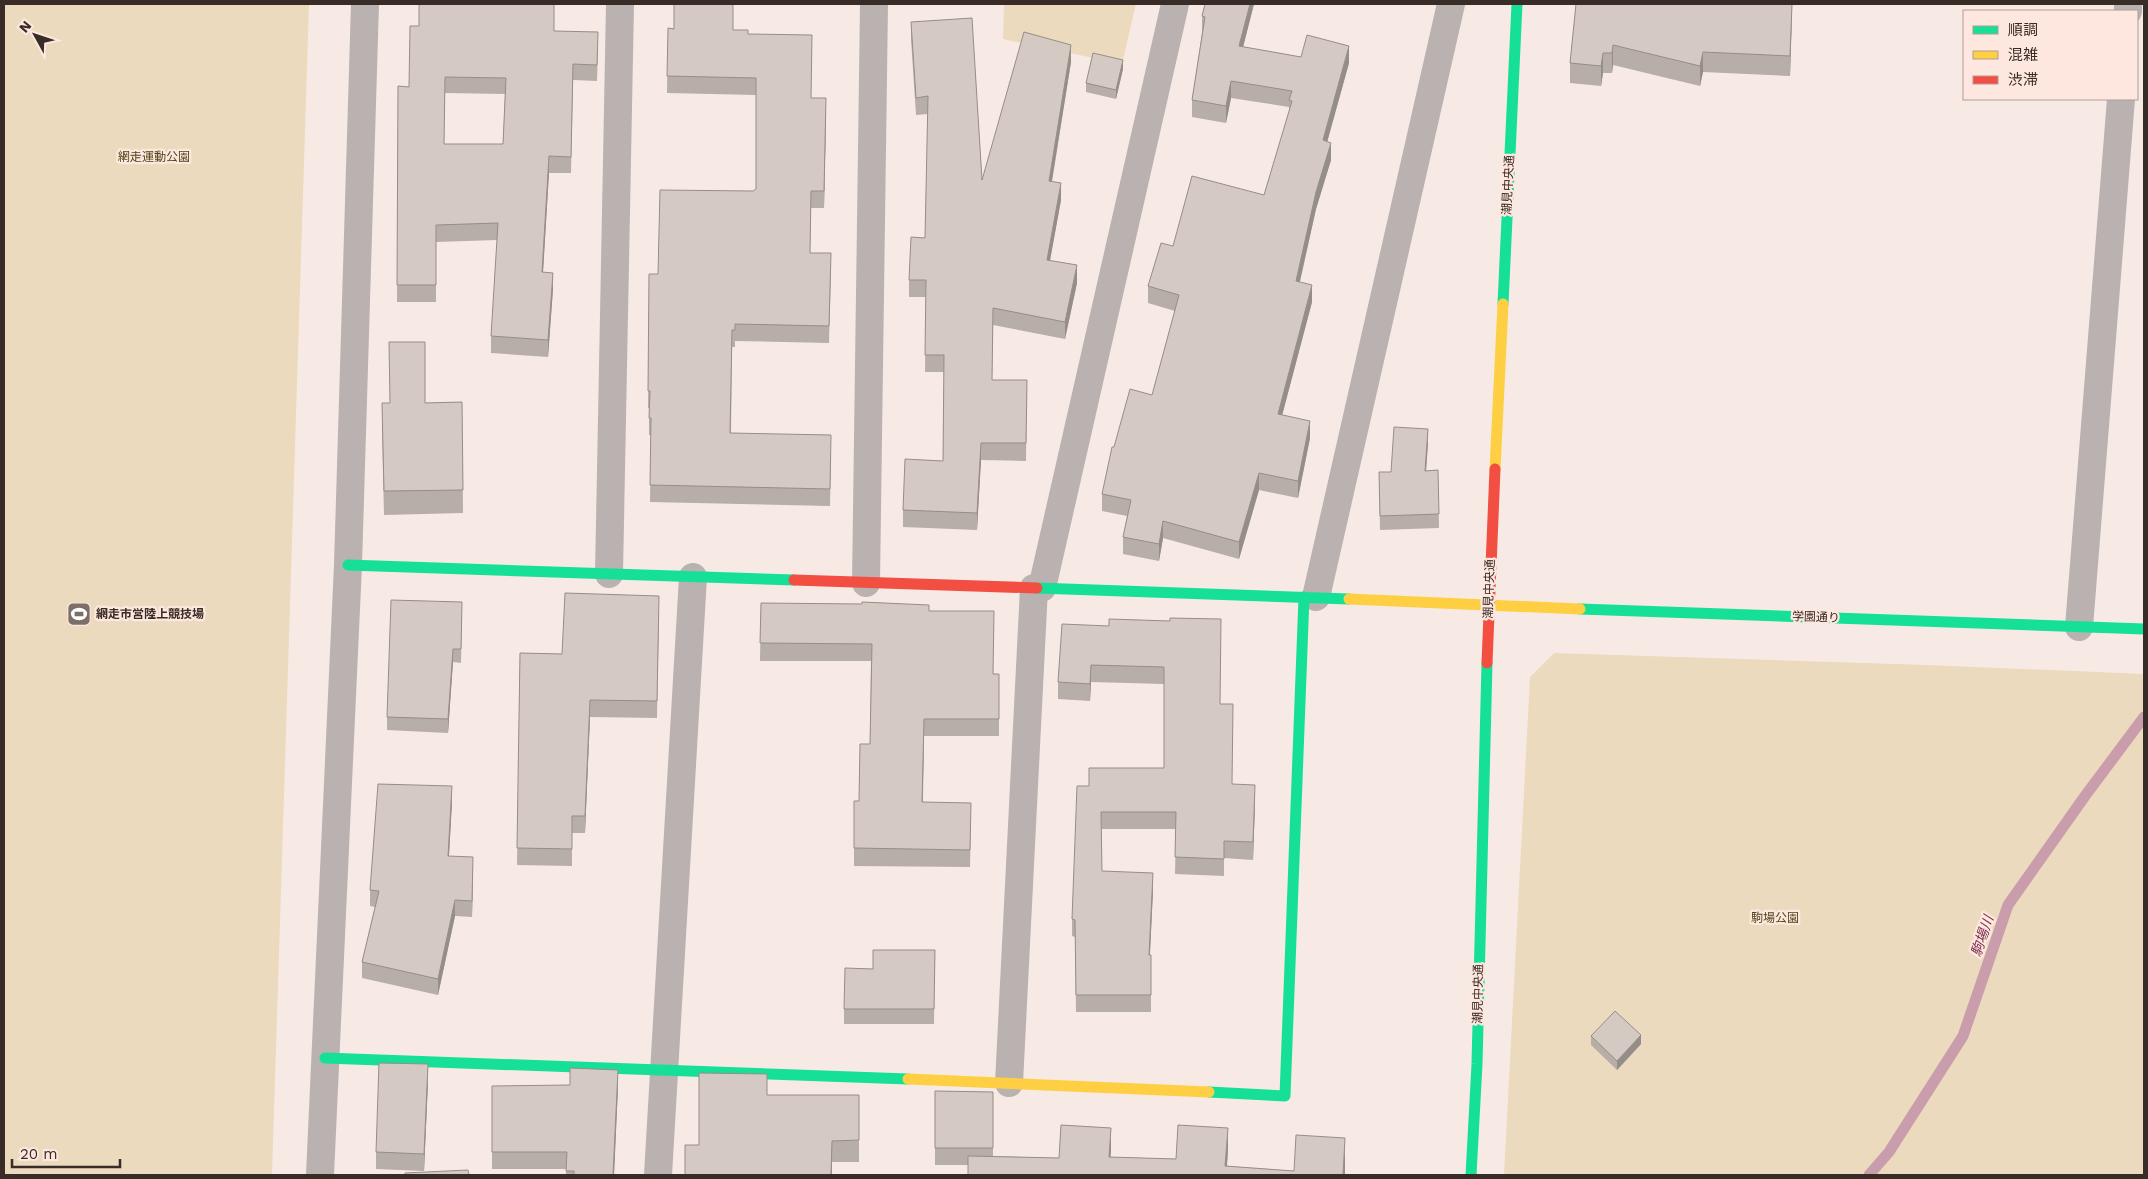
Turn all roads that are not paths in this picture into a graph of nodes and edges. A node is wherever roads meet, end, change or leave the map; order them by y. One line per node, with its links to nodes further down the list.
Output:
1 (365, 4): 8 (street)
2 (620, 4): 9 (street)
3 (874, 4): 11 (street)
4 (1175, 4): 12 (street)
5 (1451, 4): 13 (street)
6 (1517, 4): 14 (street, 潮見中央通)
7 (2121, 100): 15 (street)
8 (348, 565): 9 (street, 学園通り); 17 (street)
9 (609, 574): 10 (street, 学園通り)
10 (693, 577): 11 (street, 学園通り); 18 (street)
11 (866, 583): 12 (street, 学園通り)
12 (1038, 588): 13 (street, 学園通り); 19 (street)
13 (1310, 597): 14 (street, 学園通り); 19 (street)
14 (1488, 606): 15 (street, 学園通り); 22 (street, 潮見中央通)
15 (2080, 627): 16 (street, 学園通り)
16 (2144, 629)
17 (325, 1058): 18 (street); 20 (street)
18 (663, 1070): 19 (street); 21 (street)
19 (1009, 1082)
20 (320, 1175)
21 (658, 1175)
22 (1471, 1175)

